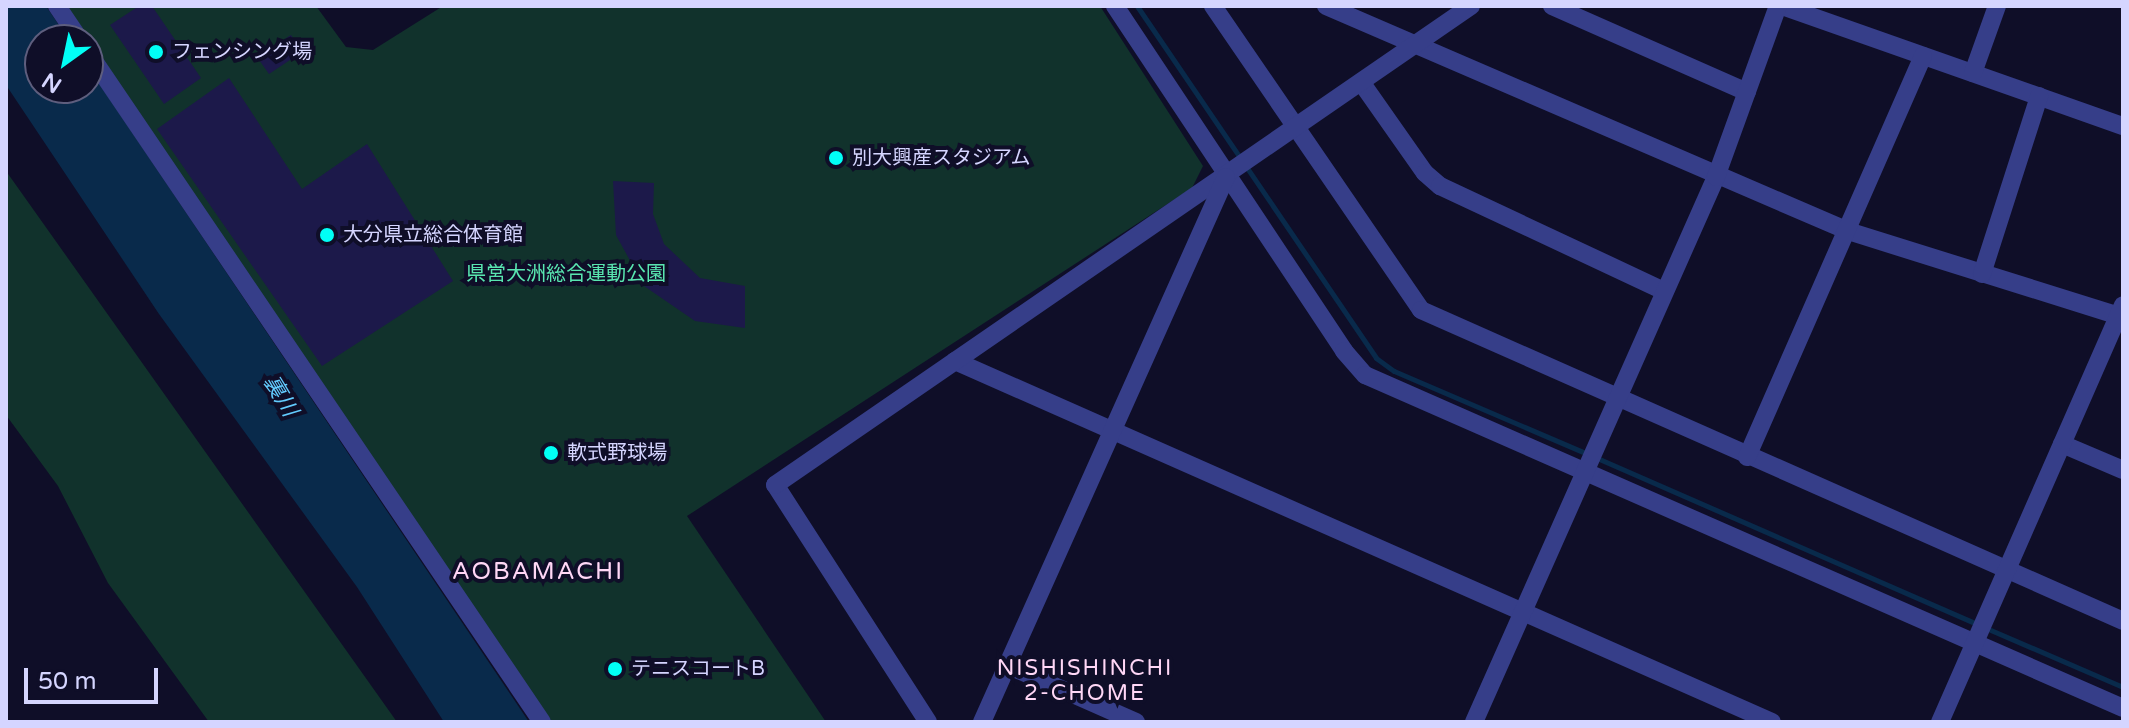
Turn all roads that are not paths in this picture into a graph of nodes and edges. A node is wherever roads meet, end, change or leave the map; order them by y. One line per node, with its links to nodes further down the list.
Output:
1 (57, 6): 9 (street)
2 (1115, 6): 19 (street)
3 (1326, 6): 10 (street)
4 (1471, 6): 10 (street)
5 (1552, 6): 15 (street)
6 (1780, 6): 11 (street); 15 (street)
7 (1997, 6): 12 (street)
8 (1217, 7): 18 (street)
9 (69, 24)
10 (1414, 45): 14 (street); 20 (street)
11 (1923, 56): 12 (street); 21 (street)
12 (1973, 73): 16 (street)
13 (104, 76): 38 (street)
14 (1361, 82): 18 (street); 23 (street)
15 (1747, 92): 20 (street)
16 (2039, 96): 17 (street); 22 (street)
17 (2123, 126)
18 (1295, 128): 19 (street); 26 (street)
19 (1238, 168): 25 (street); 27 (street); 30 (street)
20 (1716, 177): 21 (street); 23 (street)
21 (1848, 231): 22 (street); 29 (street)
22 (1982, 274): 24 (street)
23 (1664, 291): 26 (street)
24 (2121, 313): 28 (street)
25 (955, 361): 27 (street); 39 (street)
26 (1617, 400): 29 (street); 30 (street)
27 (1112, 431): 33 (street); 36 (street)
28 (2062, 444): 31 (street); 32 (street)
29 (1747, 457): 32 (street)
30 (1589, 462): 33 (street); 35 (street)
31 (2123, 470)
32 (2006, 570): 34 (street); 35 (street)
33 (1523, 612): 42 (street); 43 (street)
34 (2123, 621)
35 (1979, 632): 37 (street); 44 (street)
36 (1007, 665): 40 (street); 41 (street)
37 (2123, 708)
38 (542, 722)
39 (928, 722)
40 (982, 722)
41 (1136, 722)
42 (1474, 722)
43 (1772, 722)
44 (1940, 722)

